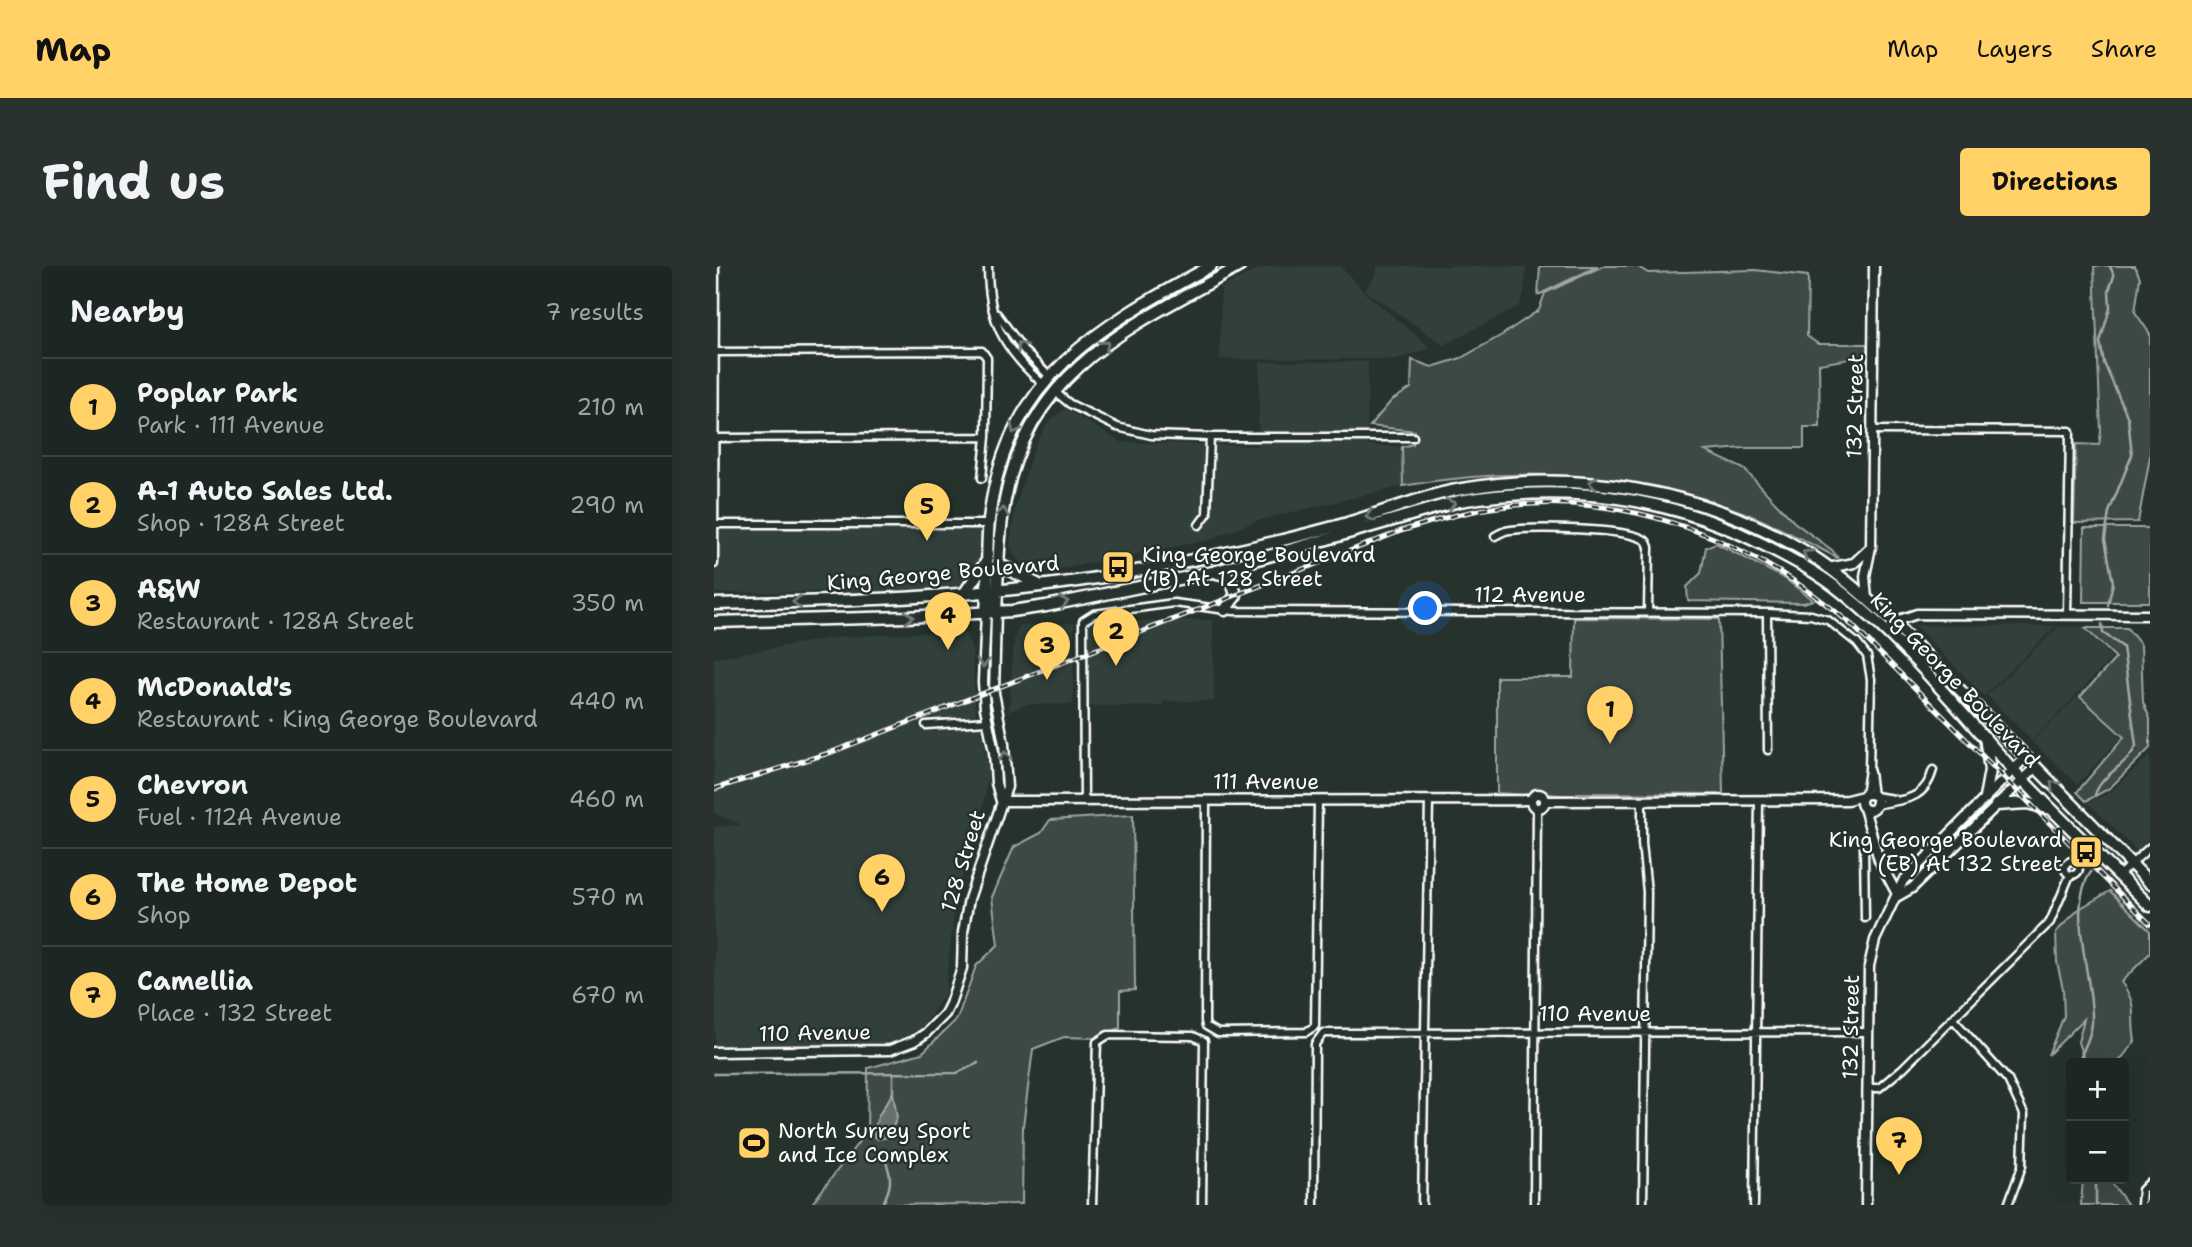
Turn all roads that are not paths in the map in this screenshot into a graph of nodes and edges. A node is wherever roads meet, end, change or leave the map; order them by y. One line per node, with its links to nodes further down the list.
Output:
1 (715, 266): 6 (street)
2 (989, 266): 8 (street)
3 (1210, 266): 8 (main road)
4 (1240, 266): 9 (main road, one-way to 4)
5 (1874, 266): 11 (main road, 132 Street)
6 (715, 282): 7 (street)
7 (715, 352): 10 (street); 12 (street)
8 (1046, 380): 9 (main road); 19 (main road, one-way to 19)
9 (1055, 391): 13 (street); 25 (main road, one-way to 9)
10 (715, 392): 15 (street)
11 (1873, 430): 22 (main road, 132 Street); 37 (street)
12 (986, 437): 15 (street); 16 (street)
13 (1210, 437): 14 (street); 20 (street)
14 (1413, 437)
15 (715, 438): 17 (street)
16 (982, 478)
17 (714, 504): 18 (street)
18 (715, 524): 19 (street); 24 (street)
19 (989, 524): 23 (main road)
20 (1199, 525)
21 (1495, 536): 35 (street)
22 (1871, 547): 26 (main road); 31 (main road, 132 Street)
23 (986, 562): 29 (main road); 30 (main road)
24 (714, 564)
25 (998, 564): 28 (main road); 29 (main road)
26 (1828, 568): 28 (main road, King George Boulevard, one-way to 28); 31 (main road, King George Boulevard)
27 (1213, 572): 33 (main road); 34 (main road, King George Boulevard, one-way to 27); 41 (main road, King George Boulevard, one-way to 41)
28 (1042, 586): 29 (main road, King George Boulevard)
29 (993, 593): 30 (main road, King George Boulevard); 34 (main road, 128 Street)
30 (963, 595): 32 (main road, King George Boulevard, one-way to 32)
31 (1867, 599): 40 (main road, King George Boulevard)
32 (714, 604)
33 (1225, 610): 35 (street, 112 Avenue); 52 (street, 112 Avenue)
34 (991, 612): 39 (main road, King George Boulevard, one-way to 34); 42 (main road, 128 Street, one-way to 42); 59 (main road, 128 Street, one-way to 34)
35 (1648, 613): 36 (street, 112 Avenue)
36 (1767, 613): 45 (street); 61 (street, 112 Avenue)
37 (2067, 615): 38 (main road); 40 (main road)
38 (2150, 615)
39 (714, 622)
40 (1893, 622): 41 (main road); 46 (main road, King George Boulevard)
41 (1879, 627): 44 (main road, King George Boulevard)
42 (986, 721): 43 (street); 59 (main road, 128 Street)
43 (926, 725)
44 (1985, 737): 48 (main road, King George Boulevard); 51 (main road)
45 (1768, 750)
46 (2026, 757): 47 (main road, King George Boulevard); 48 (main road, 132 Street)
47 (2036, 767): 50 (main road); 68 (main road, King George Boulevard, one-way to 47)
48 (2013, 769): 50 (main road, King George Boulevard); 51 (main road, 132 Street)
49 (1933, 770): 61 (street)
50 (2023, 779): 62 (main road); 64 (main road, King George Boulevard)
51 (1985, 798): 73 (main road, 132 Street)
52 (1084, 800): 53 (main road, 111 Avenue); 59 (main road, 111 Avenue)
53 (1206, 800): 54 (main road, 111 Avenue); 54 (street)
54 (1318, 800): 55 (main road, 111 Avenue)
55 (1429, 800): 56 (main road, 111 Avenue); 77 (street)
56 (1530, 800): 60 (main road); 63 (main road)
57 (1642, 800): 58 (main road); 60 (main road); 79 (street)
58 (1759, 800): 61 (main road); 80 (street)
59 (1001, 801): 82 (main road, 128 Street)
60 (1545, 801): 63 (main road)
61 (1869, 801): 67 (main road)
62 (1996, 805): 64 (main road); 73 (main road)
63 (1537, 808): 78 (street)
64 (2054, 810): 71 (main road, King George Boulevard)
65 (1864, 846): 69 (street)
66 (2150, 847): 68 (street)
67 (1880, 860): 69 (street); 73 (main road)
68 (2132, 864): 71 (street); 72 (main road, King George Boulevard)
69 (1865, 866): 75 (street)
70 (2070, 875): 76 (street)
71 (2119, 875): 74 (main road, King George Boulevard)
72 (2150, 883)
73 (1898, 896): 81 (main road, 132 Street)
74 (2150, 906)
75 (1865, 918)
76 (1953, 1019): 84 (street); 95 (street)
77 (1425, 1031): 78 (street, 110 Avenue); 89 (street, 110 Avenue); 90 (street)
78 (1535, 1032): 79 (street, 110 Avenue); 91 (street)
79 (1645, 1032): 80 (street, 110 Avenue); 92 (street)
80 (1756, 1032): 81 (street, 110 Avenue); 93 (street)
81 (1868, 1032): 84 (main road, 132 Street)
82 (914, 1041): 83 (main road, 110 Avenue)
83 (714, 1052)
84 (1867, 1088): 94 (main road, 132 Street)
85 (2150, 1182): 86 (street)
86 (2141, 1203)
87 (1093, 1205): 88 (street)
88 (1202, 1205)
89 (1314, 1205)
90 (1422, 1205)
91 (1534, 1205)
92 (1643, 1205)
93 (1754, 1205)
94 (1866, 1205)
95 (2008, 1205)

